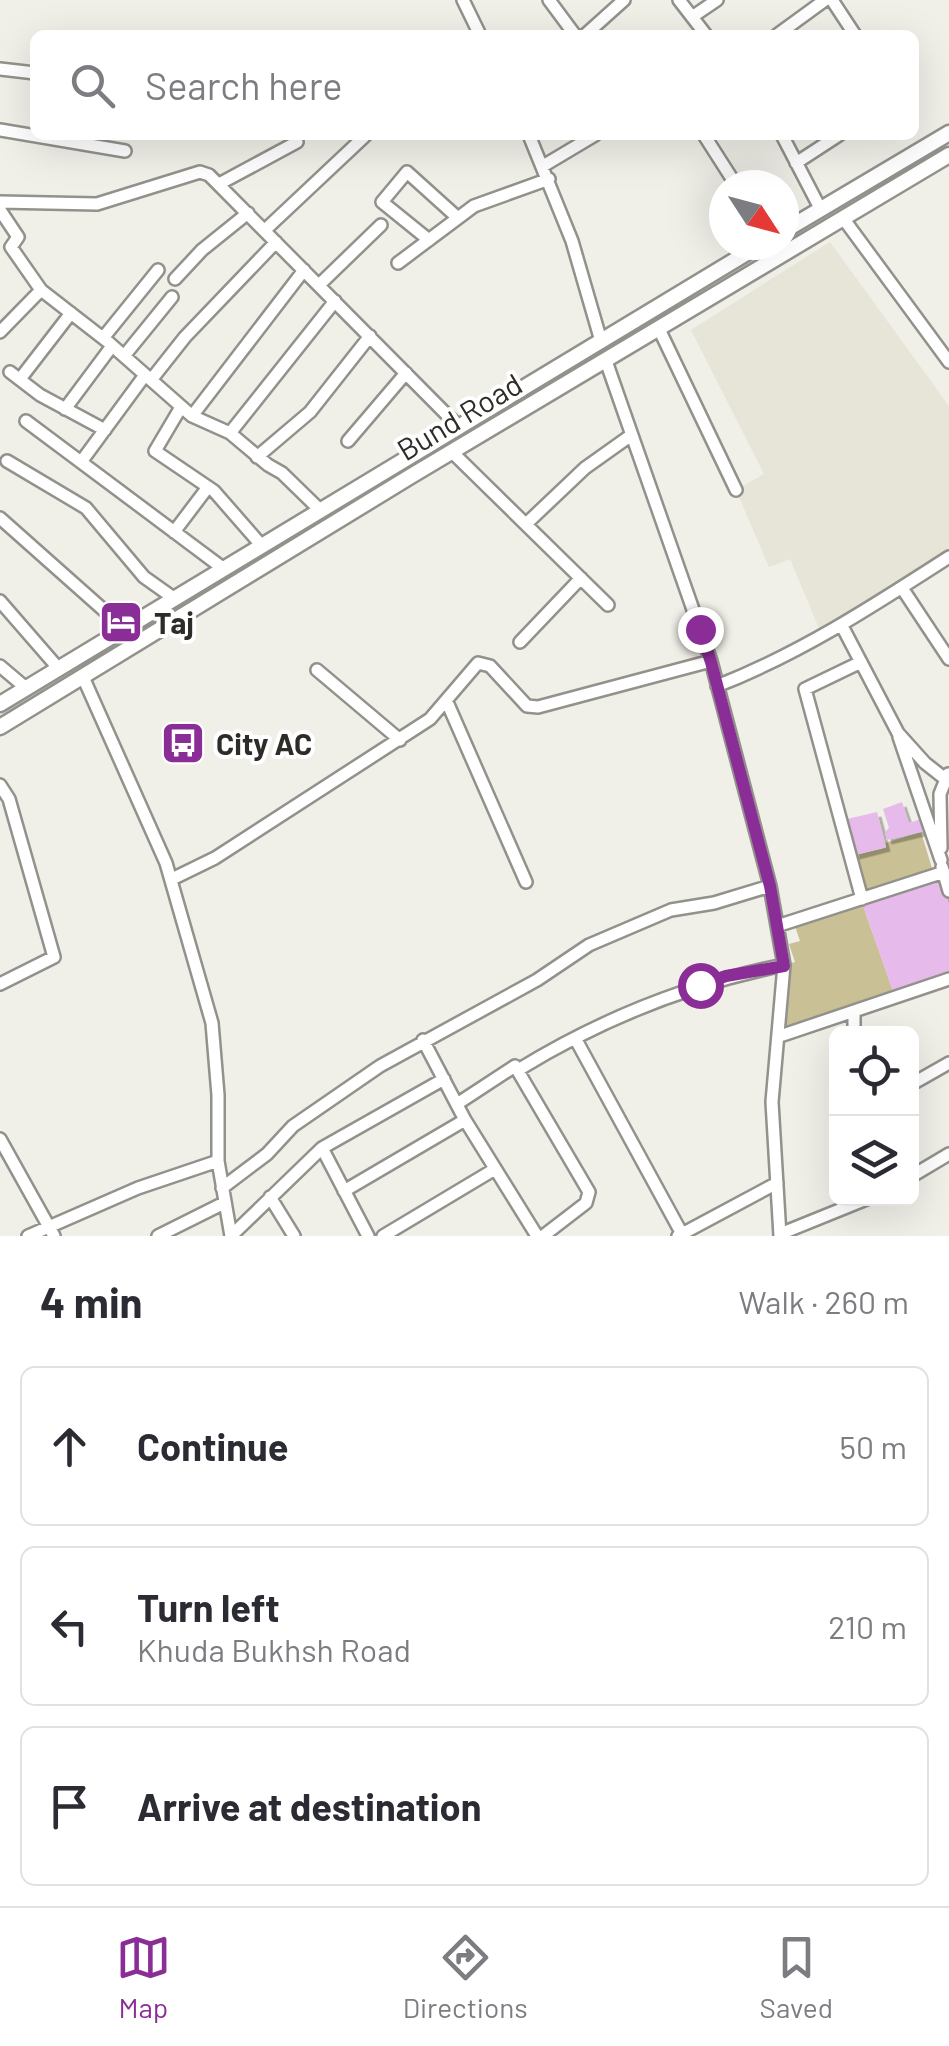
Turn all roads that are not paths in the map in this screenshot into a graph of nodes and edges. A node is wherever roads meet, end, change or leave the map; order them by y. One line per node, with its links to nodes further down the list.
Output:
1 (463, 0): 8 (street)
2 (548, 0): 9 (street)
3 (679, 0): 7 (street)
4 (717, 0): 7 (street)
5 (828, 0): 12 (street); 13 (street)
6 (621, 1): 10 (street)
7 (692, 17): 11 (street)
8 (478, 30)
9 (572, 30)
10 (590, 30)
11 (702, 30)
12 (784, 30)
13 (851, 30)
14 (0, 69): 15 (street)
15 (30, 72)
16 (0, 130): 18 (street)
17 (949, 133): 35 (main road)
18 (30, 135)
19 (60, 140): 27 (street)
20 (361, 140): 41 (street)
21 (531, 140): 31 (street)
22 (588, 140): 31 (street)
23 (707, 140): 30 (street)
24 (784, 140): 29 (street)
25 (832, 140): 29 (street)
26 (297, 142): 32 (street)
27 (125, 151)
28 (949, 155): 38 (main road, Bund Road)
29 (796, 164): 35 (street)
30 (726, 170)
31 (546, 172): 37 (street); 59 (street)
32 (219, 184): 33 (street); 36 (street)
33 (0, 202)
34 (0, 210): 52 (street)
35 (821, 210): 39 (main road)
36 (248, 213): 41 (street); 50 (street)
37 (458, 218): 43 (street); 43 (street)
38 (843, 218): 42 (main road, Bund Road); 63 (street)
39 (799, 222)
40 (381, 224): 51 (street)
41 (265, 230): 44 (street)
42 (799, 239)
43 (429, 240): 47 (street)
44 (276, 242): 49 (street); 65 (street)
45 (735, 260): 59 (main road, Bund Road)
46 (762, 260): 56 (main road, Bund Road)
47 (398, 264)
48 (158, 270): 60 (street)
49 (304, 270): 51 (street); 67 (street)
50 (176, 279)
51 (319, 285): 54 (street)
52 (41, 290): 55 (street); 57 (street)
53 (172, 298): 61 (street)
54 (335, 301): 58 (street); 71 (street)
55 (71, 313): 60 (street); 66 (street)
56 (659, 329): 62 (main road, Bund Road); 79 (street)
57 (0, 332)
58 (370, 336): 64 (street); 75 (street)
59 (601, 341): 69 (main road, Bund Road)
60 (107, 342): 61 (street); 66 (street)
61 (124, 356): 65 (street)
62 (606, 360): 72 (street); 74 (main road, Bund Road)
63 (949, 362)
64 (406, 372): 69 (street); 73 (street)
65 (148, 378): 67 (street); 70 (street)
66 (65, 409): 70 (street)
67 (187, 411): 71 (street); 78 (street)
68 (26, 421): 77 (street)
69 (459, 427): 80 (main road, Bund Road)
70 (105, 430): 77 (street)
71 (230, 434): 75 (street)
72 (630, 436): 82 (street); 96 (street)
73 (348, 441)
74 (452, 452): 82 (street); 101 (main road, Bund Road)
75 (257, 456): 80 (street)
76 (7, 461): 89 (street)
77 (81, 462): 83 (street)
78 (208, 487): 83 (street); 84 (street)
79 (736, 490)
80 (321, 511): 84 (main road, Bund Road)
81 (0, 518): 93 (street)
82 (526, 524): 87 (street)
83 (174, 532): 86 (street)
84 (262, 546): 86 (main road, Bund Road)
85 (949, 558): 88 (street)
86 (224, 569): 89 (main road, Bund Road)
87 (581, 578): 91 (street); 94 (street)
88 (902, 588): 92 (street); 95 (street)
89 (175, 599): 93 (main road, Bund Road)
90 (0, 601): 99 (street)
91 (608, 605)
92 (842, 626): 97 (street); 102 (street)
93 (125, 629): 99 (main road, Bund Road)
94 (520, 642)
95 (949, 659)
96 (711, 662): 102 (street); 104 (street)
97 (862, 662): 107 (street); 116 (street)
98 (0, 666): 103 (street)
99 (59, 669): 103 (main road, Bund Road)
100 (317, 670): 108 (street)
101 (83, 676): 106 (main road, Bund Road); 112 (street)
102 (717, 686): 114 (street)
103 (26, 688): 105 (main road, Bund Road)
104 (447, 702): 108 (street); 113 (street)
105 (0, 704)
106 (0, 727)
107 (898, 733): 109 (street); 111 (street)
108 (400, 740): 112 (street)
109 (947, 775): 111 (street)
110 (0, 785): 120 (street)
111 (942, 866): 115 (street); 116 (street)
112 (172, 879): 135 (street)
113 (526, 882)
114 (770, 886): 117 (street); 125 (street)
115 (949, 892)
116 (862, 899): 117 (street)
117 (777, 926): 118 (street)
118 (784, 966): 124 (street); 138 (street)
119 (949, 979): 121 (street)
120 (0, 984)
121 (854, 1012): 122 (street); 123 (street)
122 (854, 1026)
123 (783, 1035)
124 (576, 1038): 127 (street); 145 (street)
125 (423, 1040): 128 (street); 139 (street)
126 (949, 1063): 129 (street)
127 (518, 1070): 130 (street); 153 (street)
128 (444, 1078): 130 (street); 133 (street)
129 (919, 1080)
130 (457, 1104): 131 (street)
131 (465, 1120): 136 (street); 140 (street)
132 (0, 1139): 144 (street)
133 (322, 1148): 140 (street); 141 (street)
134 (949, 1154): 137 (street)
135 (218, 1161): 139 (street); 144 (street)
136 (495, 1169): 152 (street); 153 (street)
137 (919, 1172)
138 (777, 1183): 145 (street); 146 (street)
139 (222, 1188): 142 (street)
140 (344, 1192): 151 (street)
141 (270, 1197): 149 (street); 150 (street)
142 (224, 1203): 148 (street); 149 (street)
143 (846, 1206): 146 (street)
144 (52, 1231): 147 (street)
145 (680, 1235)
146 (780, 1235)
147 (28, 1236)
148 (158, 1236)
149 (231, 1236)
150 (294, 1236)
151 (368, 1236)
152 (383, 1236)
153 (540, 1236)

